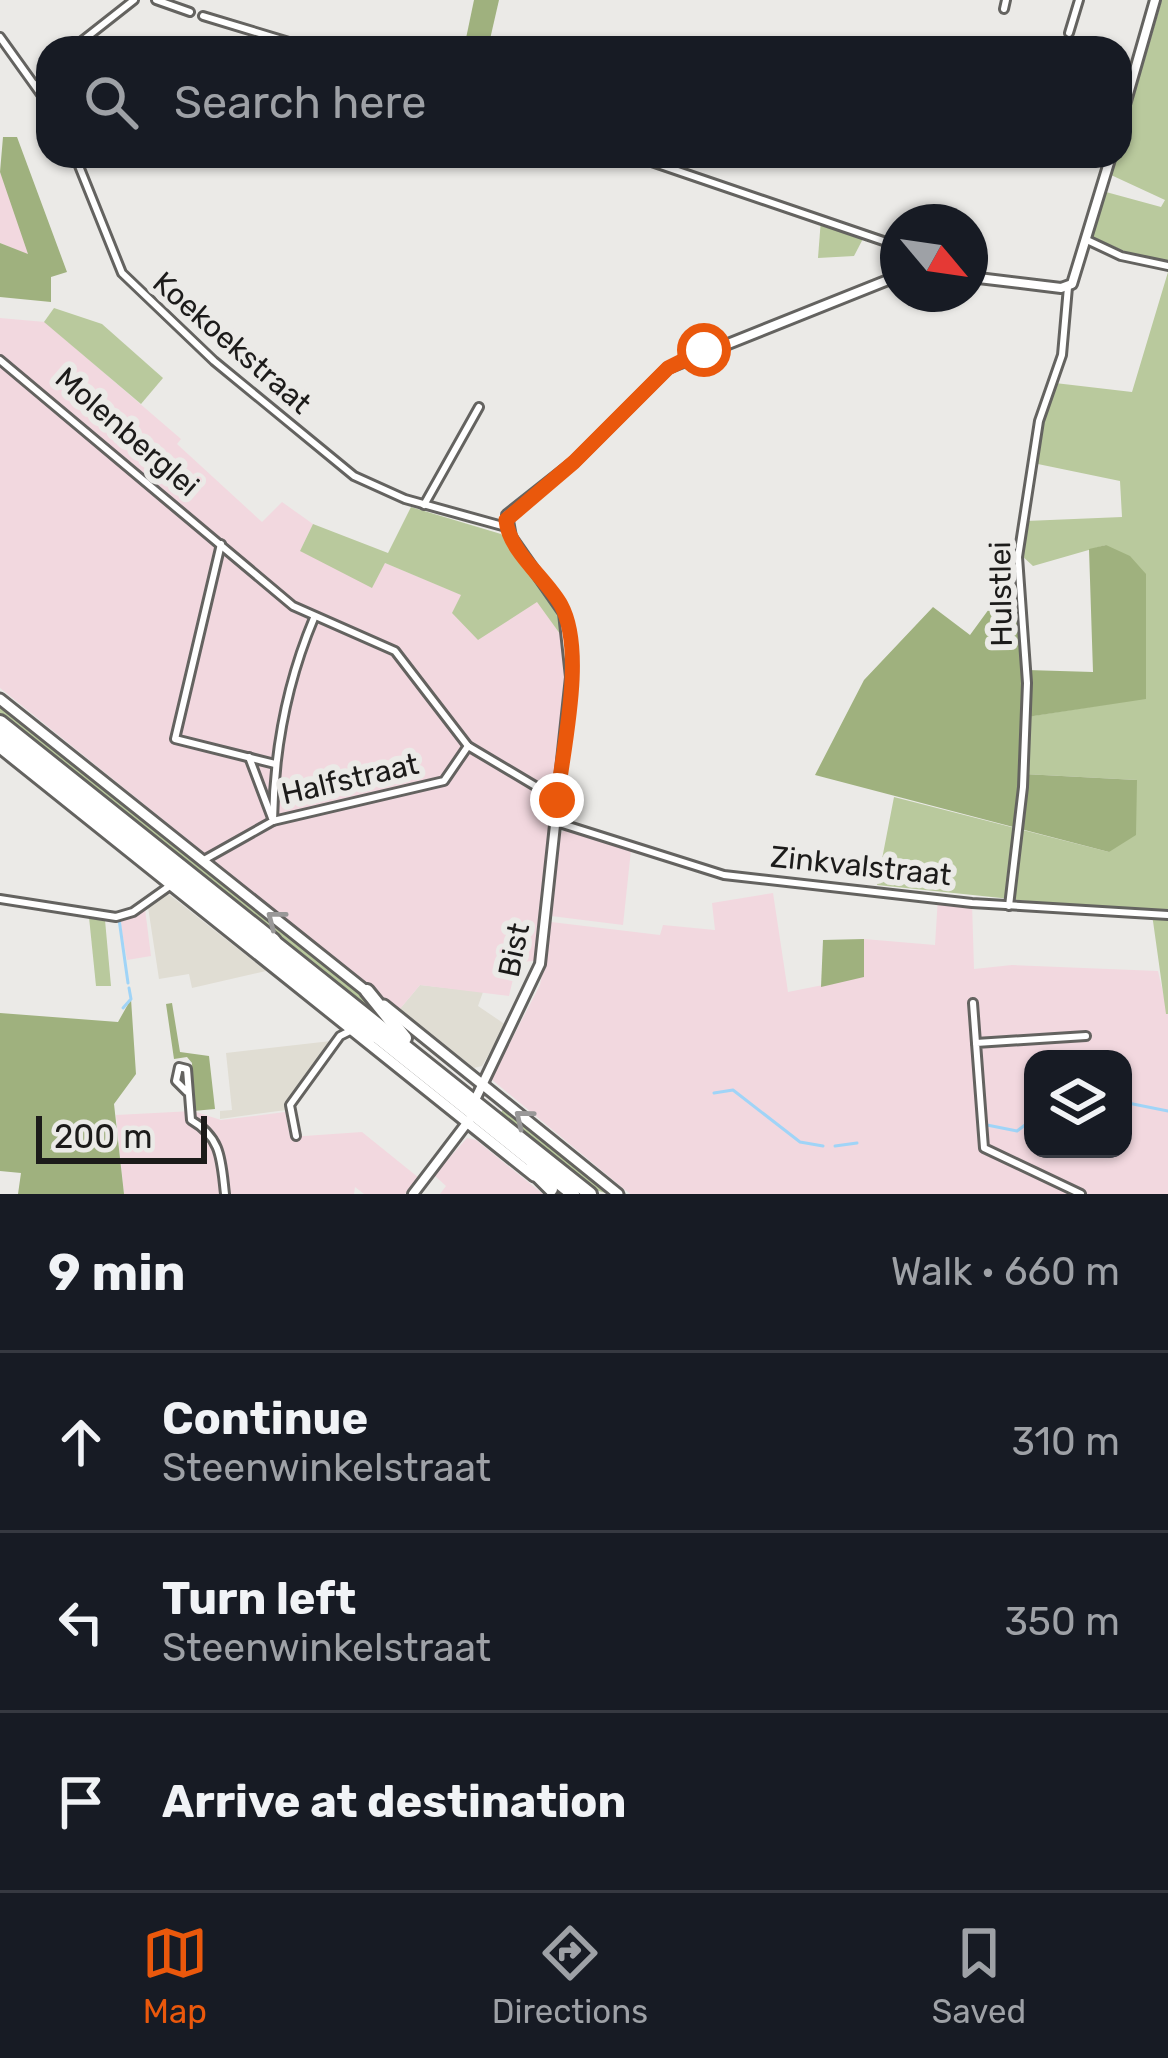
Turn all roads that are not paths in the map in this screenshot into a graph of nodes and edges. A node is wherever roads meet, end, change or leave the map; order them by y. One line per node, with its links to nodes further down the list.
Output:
1 (134, 0): 8 (street)
2 (156, 0): 5 (street)
3 (1079, 0): 7 (street)
4 (1155, 0): 11 (street)
5 (190, 12)
6 (202, 16): 9 (street)
7 (1069, 34)
8 (88, 36)
9 (269, 36)
10 (0, 37): 12 (street)
11 (1132, 80)
12 (36, 85)
13 (80, 168): 24 (street, Koekoekstraat)
14 (669, 168): 16 (street)
15 (1108, 168): 17 (street)
16 (880, 240)
17 (1087, 240): 18 (street); 21 (street)
18 (1168, 266)
19 (988, 279): 21 (street)
20 (880, 283): 25 (street)
21 (1068, 287): 43 (street, Hulstlei)
22 (0, 360): 26 (street, Molenberglei)
23 (479, 407): 24 (street)
24 (424, 505): 25 (street, Koekoekstraat)
25 (506, 527): 36 (street, Bist)
26 (221, 544): 27 (street, Molenberglei); 33 (street)
27 (314, 618): 31 (street, Molenberglei); 34 (street)
28 (0, 699): 40 (main road)
29 (0, 723): 45 (highway)
30 (0, 736): 37 (highway)
31 (468, 746): 36 (street); 38 (street, Halfstraat)
32 (0, 748): 35 (main road)
33 (249, 757): 34 (street); 38 (street)
34 (275, 764): 38 (street)
35 (44, 783): 37 (highway); 41 (main road)
36 (557, 800): 39 (street, Bist)
37 (92, 809): 49 (highway)
38 (273, 821): 40 (street, Halfstraat)
39 (556, 822): 43 (street, Zinkvalstraat); 53 (street, Bist)
40 (202, 861): 46 (main road, one-way to 40)
41 (171, 885): 42 (street); 48 (main road)
42 (0, 899)
43 (1010, 906): 44 (street, Zinkvalstraat)
44 (1168, 915)
45 (273, 941): 52 (highway)
46 (367, 991): 52 (highway); 53 (main road)
47 (973, 1003): 51 (street)
48 (352, 1031): 55 (main road); 56 (street)
49 (376, 1035): 55 (highway)
50 (1086, 1036): 51 (street)
51 (976, 1043): 64 (street)
52 (411, 1050): 55 (highway)
53 (482, 1080): 55 (street, Bist); 63 (main road, one-way to 53)
54 (188, 1092): 59 (street)
55 (471, 1112): 57 (highway); 58 (main road); 60 (street, Bist); 62 (highway)
56 (296, 1136)
57 (517, 1149): 58 (highway); 61 (highway)
58 (554, 1192)
59 (225, 1194)
60 (413, 1194)
61 (573, 1194)
62 (590, 1194)
63 (618, 1194)
64 (1081, 1194)

